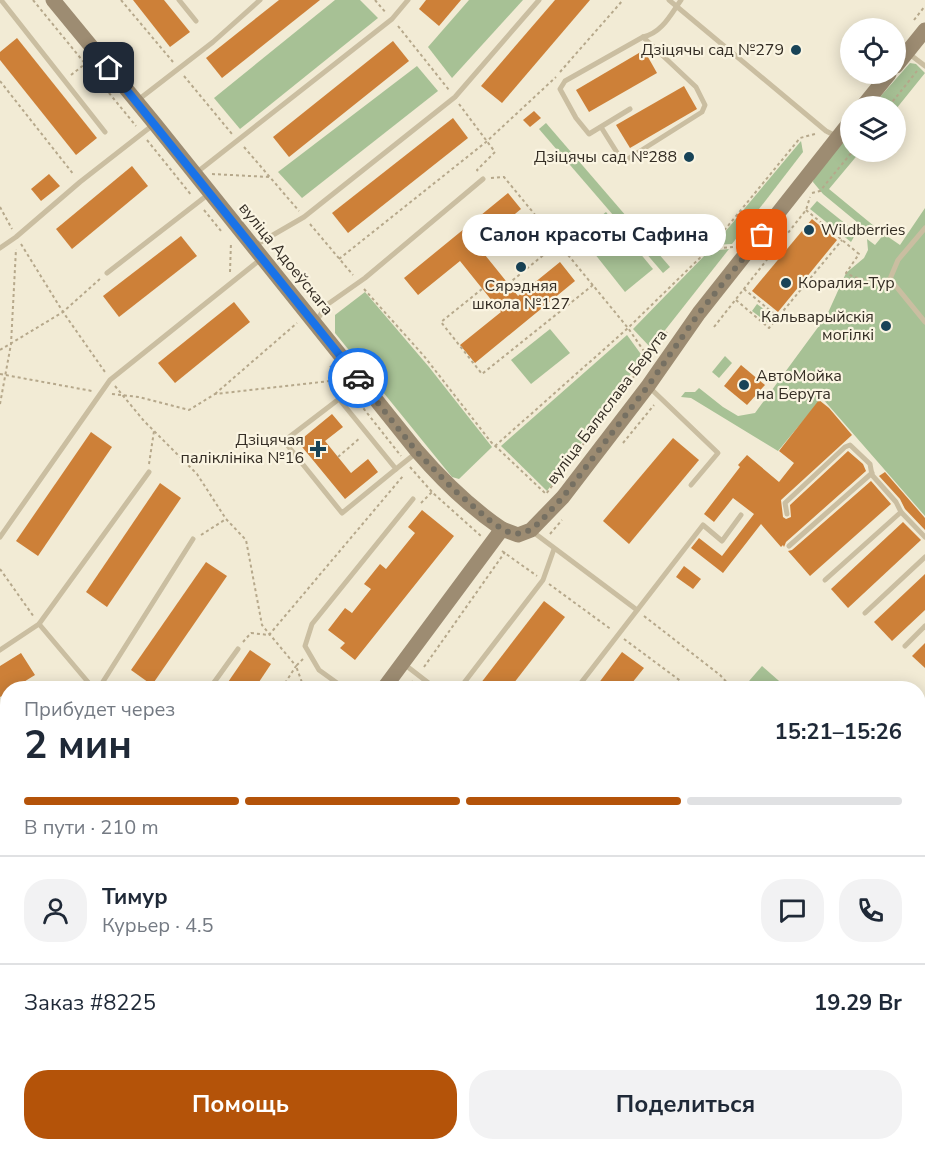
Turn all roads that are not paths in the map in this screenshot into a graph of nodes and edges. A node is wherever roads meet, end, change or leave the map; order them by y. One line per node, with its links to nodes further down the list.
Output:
1 (1, 0): 21 (lane)
2 (53, 0): 16 (street, вуліца Адоеўскага)
3 (179, 0): 9 (lane)
4 (260, 0): 16 (lane)
5 (408, 0): 23 (lane)
6 (539, 0): 28 (lane)
7 (669, 0): 8 (lane)
8 (679, 3): 11 (lane); 22 (lane)
9 (196, 21)
10 (925, 31): 12 (street)
11 (643, 37): 19 (lane); 19 (lane)
12 (907, 52): 13 (lane)
13 (924, 65)
14 (881, 84): 15 (street)
15 (871, 96)
16 (137, 101): 18 (street, вуліца Адоеўскага)
17 (630, 109): 19 (lane)
18 (155, 123): 23 (street, вуліца Адоеўскага); 27 (lane)
19 (601, 127)
20 (840, 129): 22 (street, вуліца Баляслава Берута)
21 (105, 132)
22 (832, 134): 32 (street, вуліца Баляслава Берута)
23 (195, 174): 25 (street, вуліца Адоеўскага)
24 (483, 179): 31 (lane)
25 (210, 193): 28 (street, вуліца Адоеўскага); 29 (lane)
26 (925, 228): 30 (lane)
27 (0, 248)
28 (256, 257): 31 (street, вуліца Адоеўскага); 44 (lane)
29 (107, 273)
30 (925, 322)
31 (315, 323): 33 (street, вуліца Адоеўскага)
32 (648, 386): 37 (lane); 43 (street, вуліца Баляслава Берута)
33 (411, 456): 34 (lane); 42 (street, вуліца Адоеўскага)
34 (396, 469): 34 (lane)
35 (149, 472): 53 (lane)
36 (872, 473): 39 (lane); 40 (lane); 47 (lane)
37 (691, 485)
38 (413, 499): 62 (lane)
39 (901, 512): 45 (lane); 50 (lane)
40 (787, 514)
41 (741, 515): 51 (lane)
42 (502, 529): 43 (street); 58 (street)
43 (531, 530): 48 (lane)
44 (0, 537)
45 (925, 537)
46 (194, 539): 60 (lane)
47 (789, 546)
48 (554, 549): 51 (lane); 65 (lane)
49 (925, 557): 52 (lane)
50 (825, 579)
51 (637, 610): 66 (lane)
52 (865, 613)
53 (39, 624): 57 (lane); 59 (lane)
54 (925, 626): 55 (lane)
55 (905, 646)
56 (238, 649): 61 (lane)
57 (0, 650)
58 (403, 663): 63 (street); 64 (lane)
59 (87, 681)
60 (103, 681)
61 (215, 681)
62 (334, 681)
63 (389, 681)
64 (426, 681)
65 (465, 681)
66 (582, 681)

